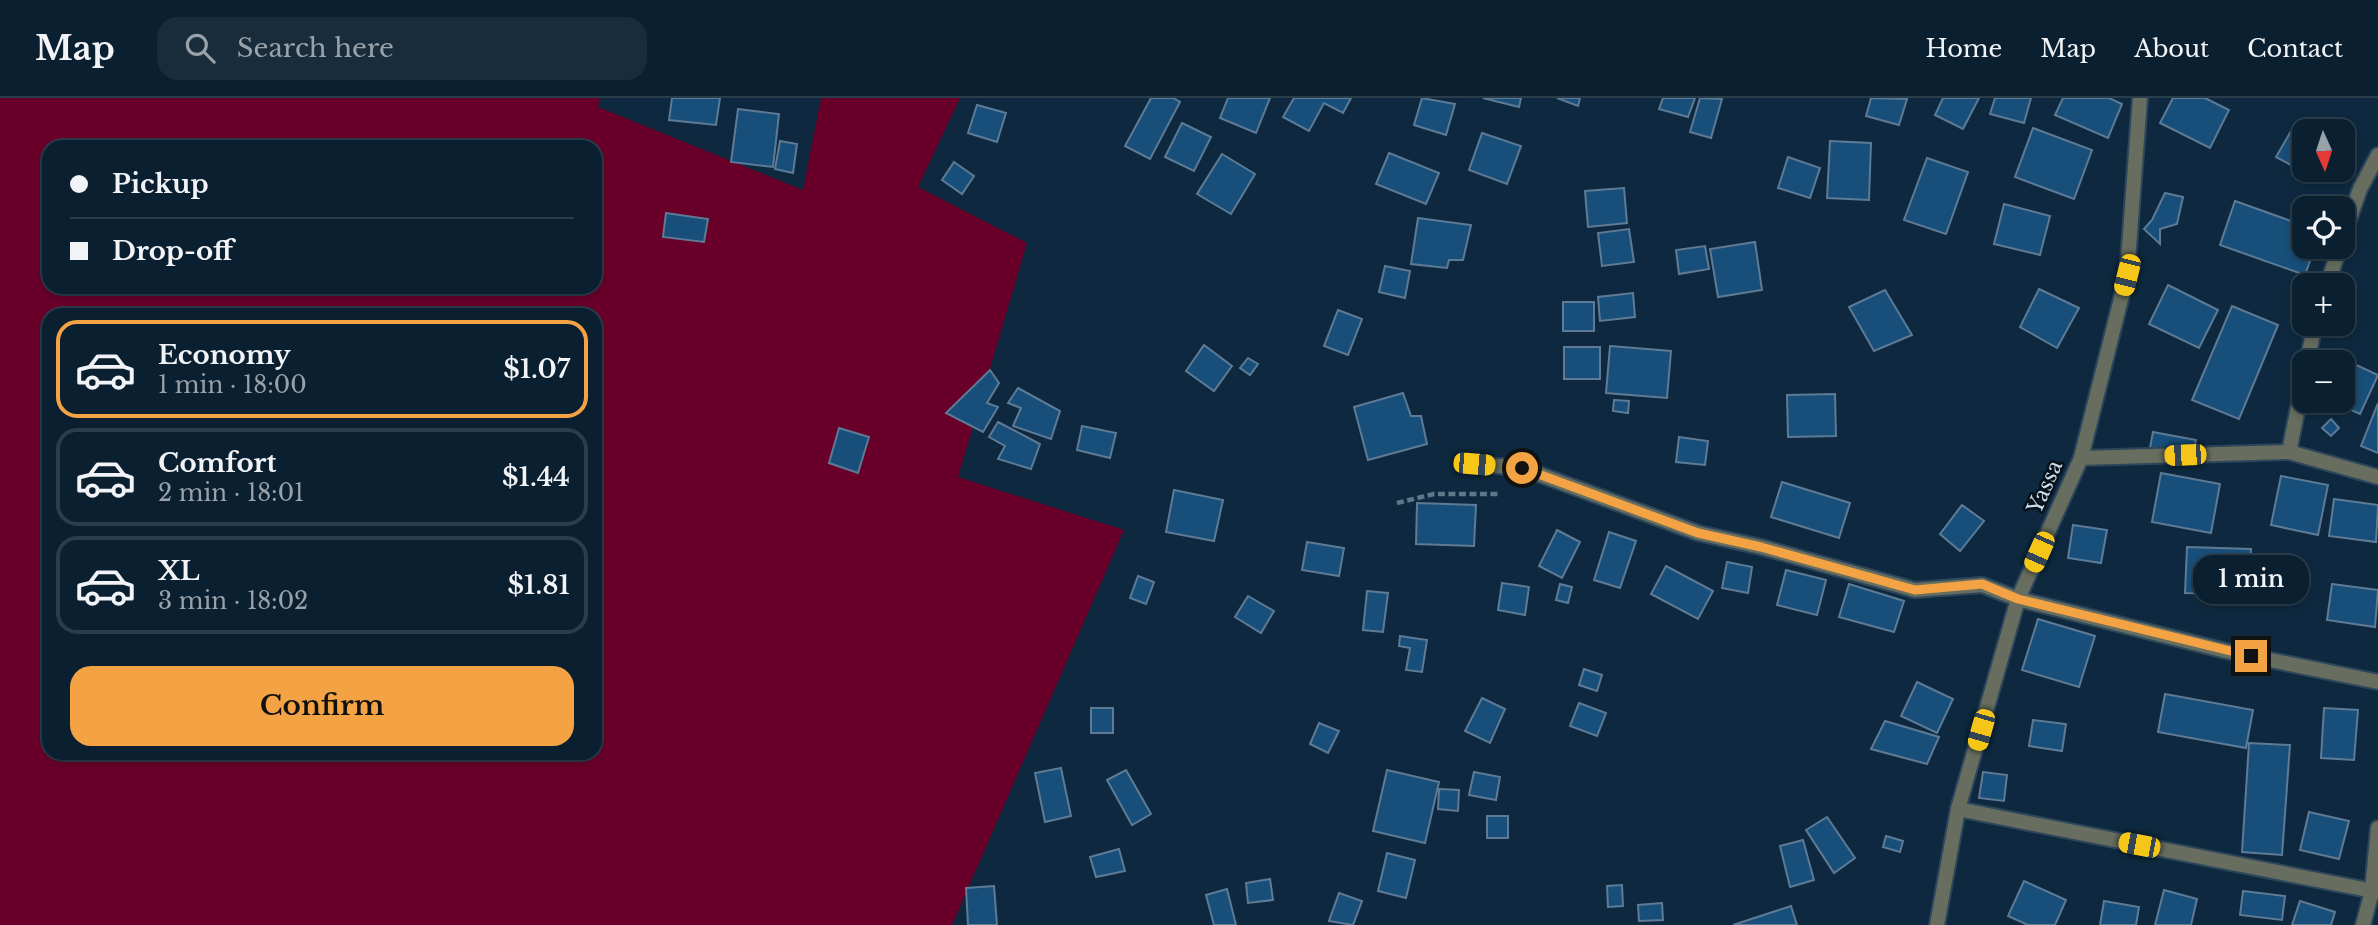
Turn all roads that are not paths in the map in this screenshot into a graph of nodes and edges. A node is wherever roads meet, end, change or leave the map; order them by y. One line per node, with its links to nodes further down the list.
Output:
1 (2140, 98): 6 (street, Yassa)
2 (2378, 155): 3 (street)
3 (2355, 203)
4 (2297, 413): 5 (street)
5 (2289, 452): 6 (street); 8 (street)
6 (2081, 458): 9 (street, Yassa)
7 (1474, 464): 9 (street)
8 (2378, 477)
9 (2018, 599): 10 (street); 11 (street, Yassa)
10 (2378, 682)
11 (1958, 809): 13 (street); 14 (street, Yassa)
12 (2378, 828): 13 (street)
13 (2375, 891): 15 (street)
14 (1937, 925)
15 (2364, 925)

